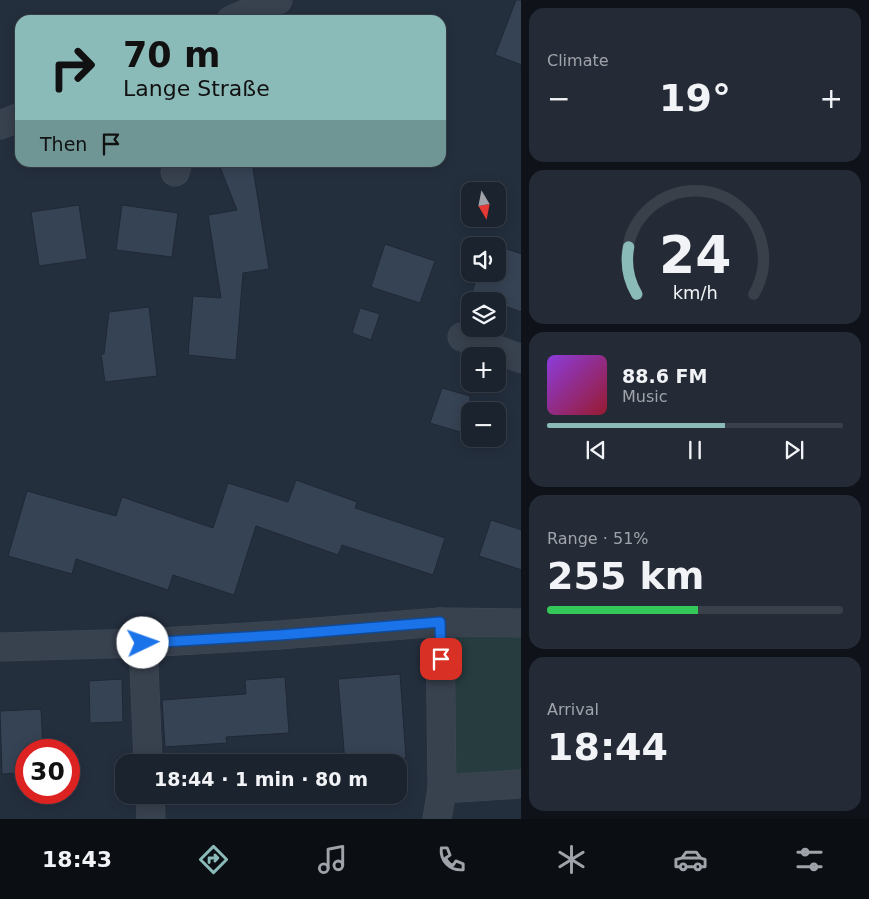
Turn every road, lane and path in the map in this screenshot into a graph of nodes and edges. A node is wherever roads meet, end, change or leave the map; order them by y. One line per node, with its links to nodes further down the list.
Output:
1 (278, 0): 2 (street)
2 (243, 15)
3 (462, 337): 4 (street)
4 (521, 359)
5 (440, 622): 6 (street); 7 (street); 11 (street)
6 (521, 623)
7 (143, 643): 8 (street); 9 (street)
8 (0, 646)
9 (148, 754)
10 (521, 784): 11 (street)
11 (442, 789): 14 (street)
12 (150, 804): 13 (street)
13 (151, 819)
14 (437, 819)

